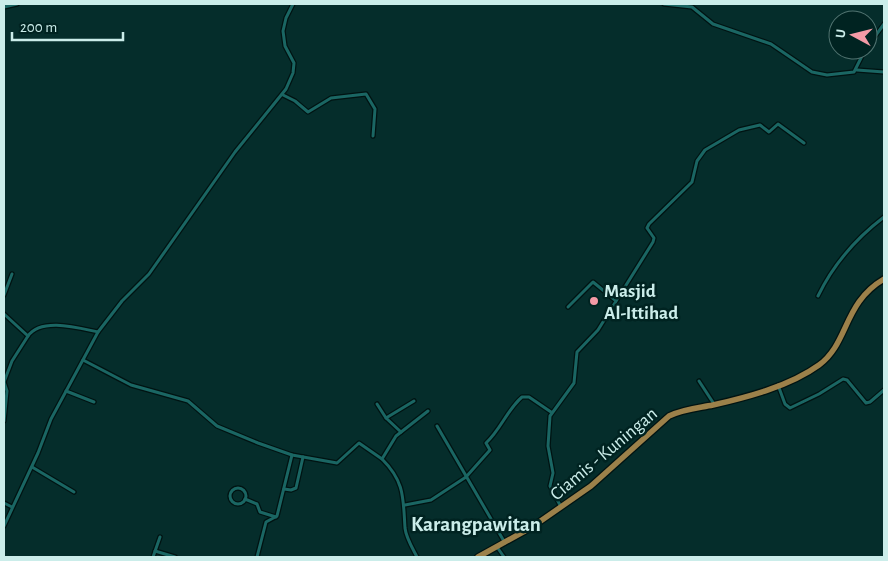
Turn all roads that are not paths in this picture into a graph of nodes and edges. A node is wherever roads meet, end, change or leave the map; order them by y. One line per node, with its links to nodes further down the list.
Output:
1 (17, 4): 4 (street)
2 (293, 4): 8 (street)
3 (664, 4): 6 (street)
4 (4, 6)
5 (859, 60): 6 (street)
6 (857, 70): 7 (street)
7 (884, 72)
8 (283, 96): 9 (street); 19 (street)
9 (373, 136)
10 (804, 143): 16 (street)
11 (884, 217): 15 (street)
12 (12, 274): 14 (street)
13 (884, 279): 24 (highway, Ciamis - Kuningan)
14 (4, 294)
15 (818, 296)
16 (615, 300): 17 (street); 32 (street)
17 (568, 308)
18 (4, 314): 20 (street)
19 (98, 332): 20 (street); 21 (street)
20 (28, 336): 23 (street)
21 (83, 360): 26 (street); 37 (street)
22 (699, 381): 30 (street)
23 (4, 382): 34 (street)
24 (777, 385): 25 (street); 30 (highway, Ciamis - Kuningan)
25 (884, 390)
26 (66, 391): 28 (street); 40 (street)
27 (414, 401): 33 (street)
28 (94, 402)
29 (377, 404): 33 (street)
30 (714, 404): 48 (highway, Ciamis - Kuningan)
31 (428, 411): 36 (street)
32 (551, 412): 41 (street); 48 (street)
33 (386, 418): 36 (street)
34 (4, 421)
35 (437, 426): 41 (street)
36 (401, 432): 39 (street)
37 (292, 455): 38 (street); 42 (street)
38 (302, 457): 39 (street); 42 (street)
39 (382, 459): 46 (street)
40 (32, 467): 43 (street); 47 (street)
41 (466, 477): 46 (street); 52 (street)
42 (284, 489): 49 (street)
43 (74, 492)
44 (245, 499): 44 (street); 49 (street)
45 (4, 503): 47 (street)
46 (405, 505): 58 (street)
47 (12, 507): 50 (street)
48 (561, 507): 52 (highway, Ciamis - Kuningan)
49 (276, 517): 57 (street)
50 (4, 526)
51 (160, 537): 54 (street)
52 (506, 543): 53 (highway, Ciamis - Kuningan)
53 (497, 547): 59 (highway, Ciamis - Kuningan); 60 (street)
54 (155, 551): 55 (street); 56 (street)
55 (153, 557)
56 (175, 557)
57 (257, 557)
58 (417, 557)
59 (478, 557)
60 (504, 557)

